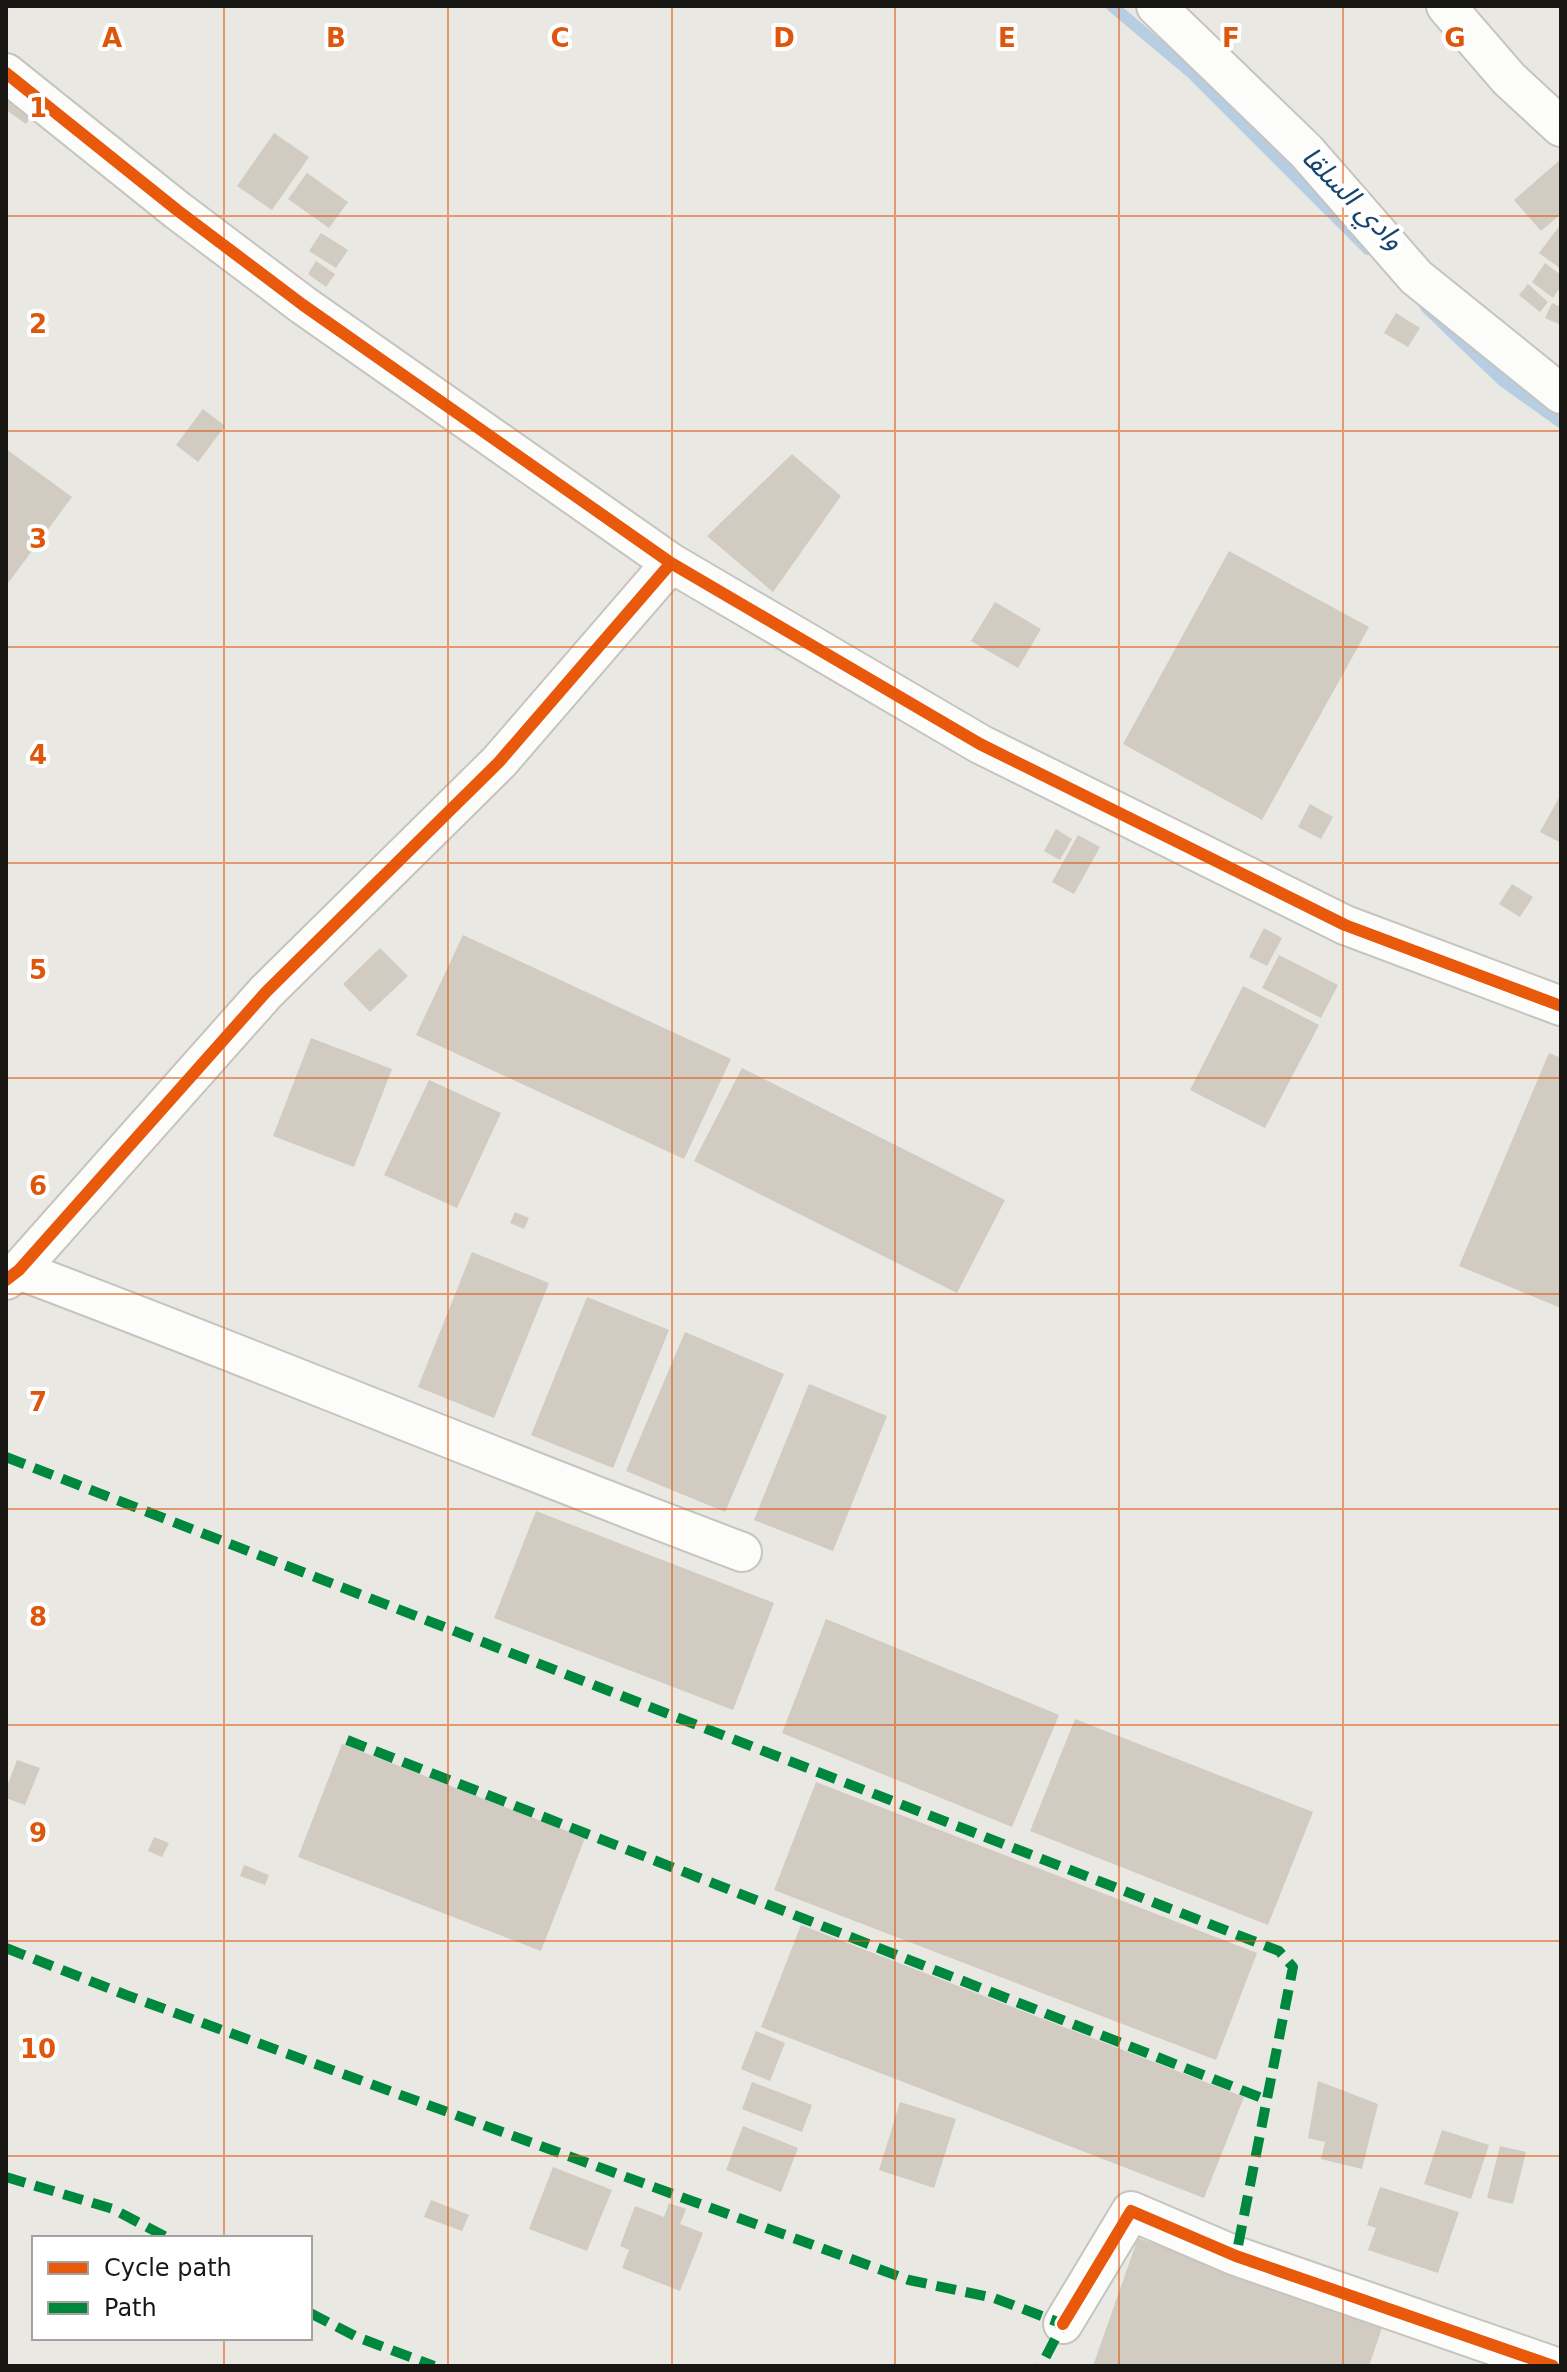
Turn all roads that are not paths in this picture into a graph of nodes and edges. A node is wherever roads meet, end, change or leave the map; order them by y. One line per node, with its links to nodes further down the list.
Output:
1 (1156, 6): 5 (street)
2 (1446, 6): 4 (street)
3 (6, 73): 6 (street)
4 (1561, 127)
5 (1561, 394)
6 (671, 563): 7 (street); 8 (street)
7 (1561, 1006)
8 (13, 1275): 9 (street)
9 (742, 1552)
10 (1063, 2324): 11 (street)
11 (1553, 2366)

